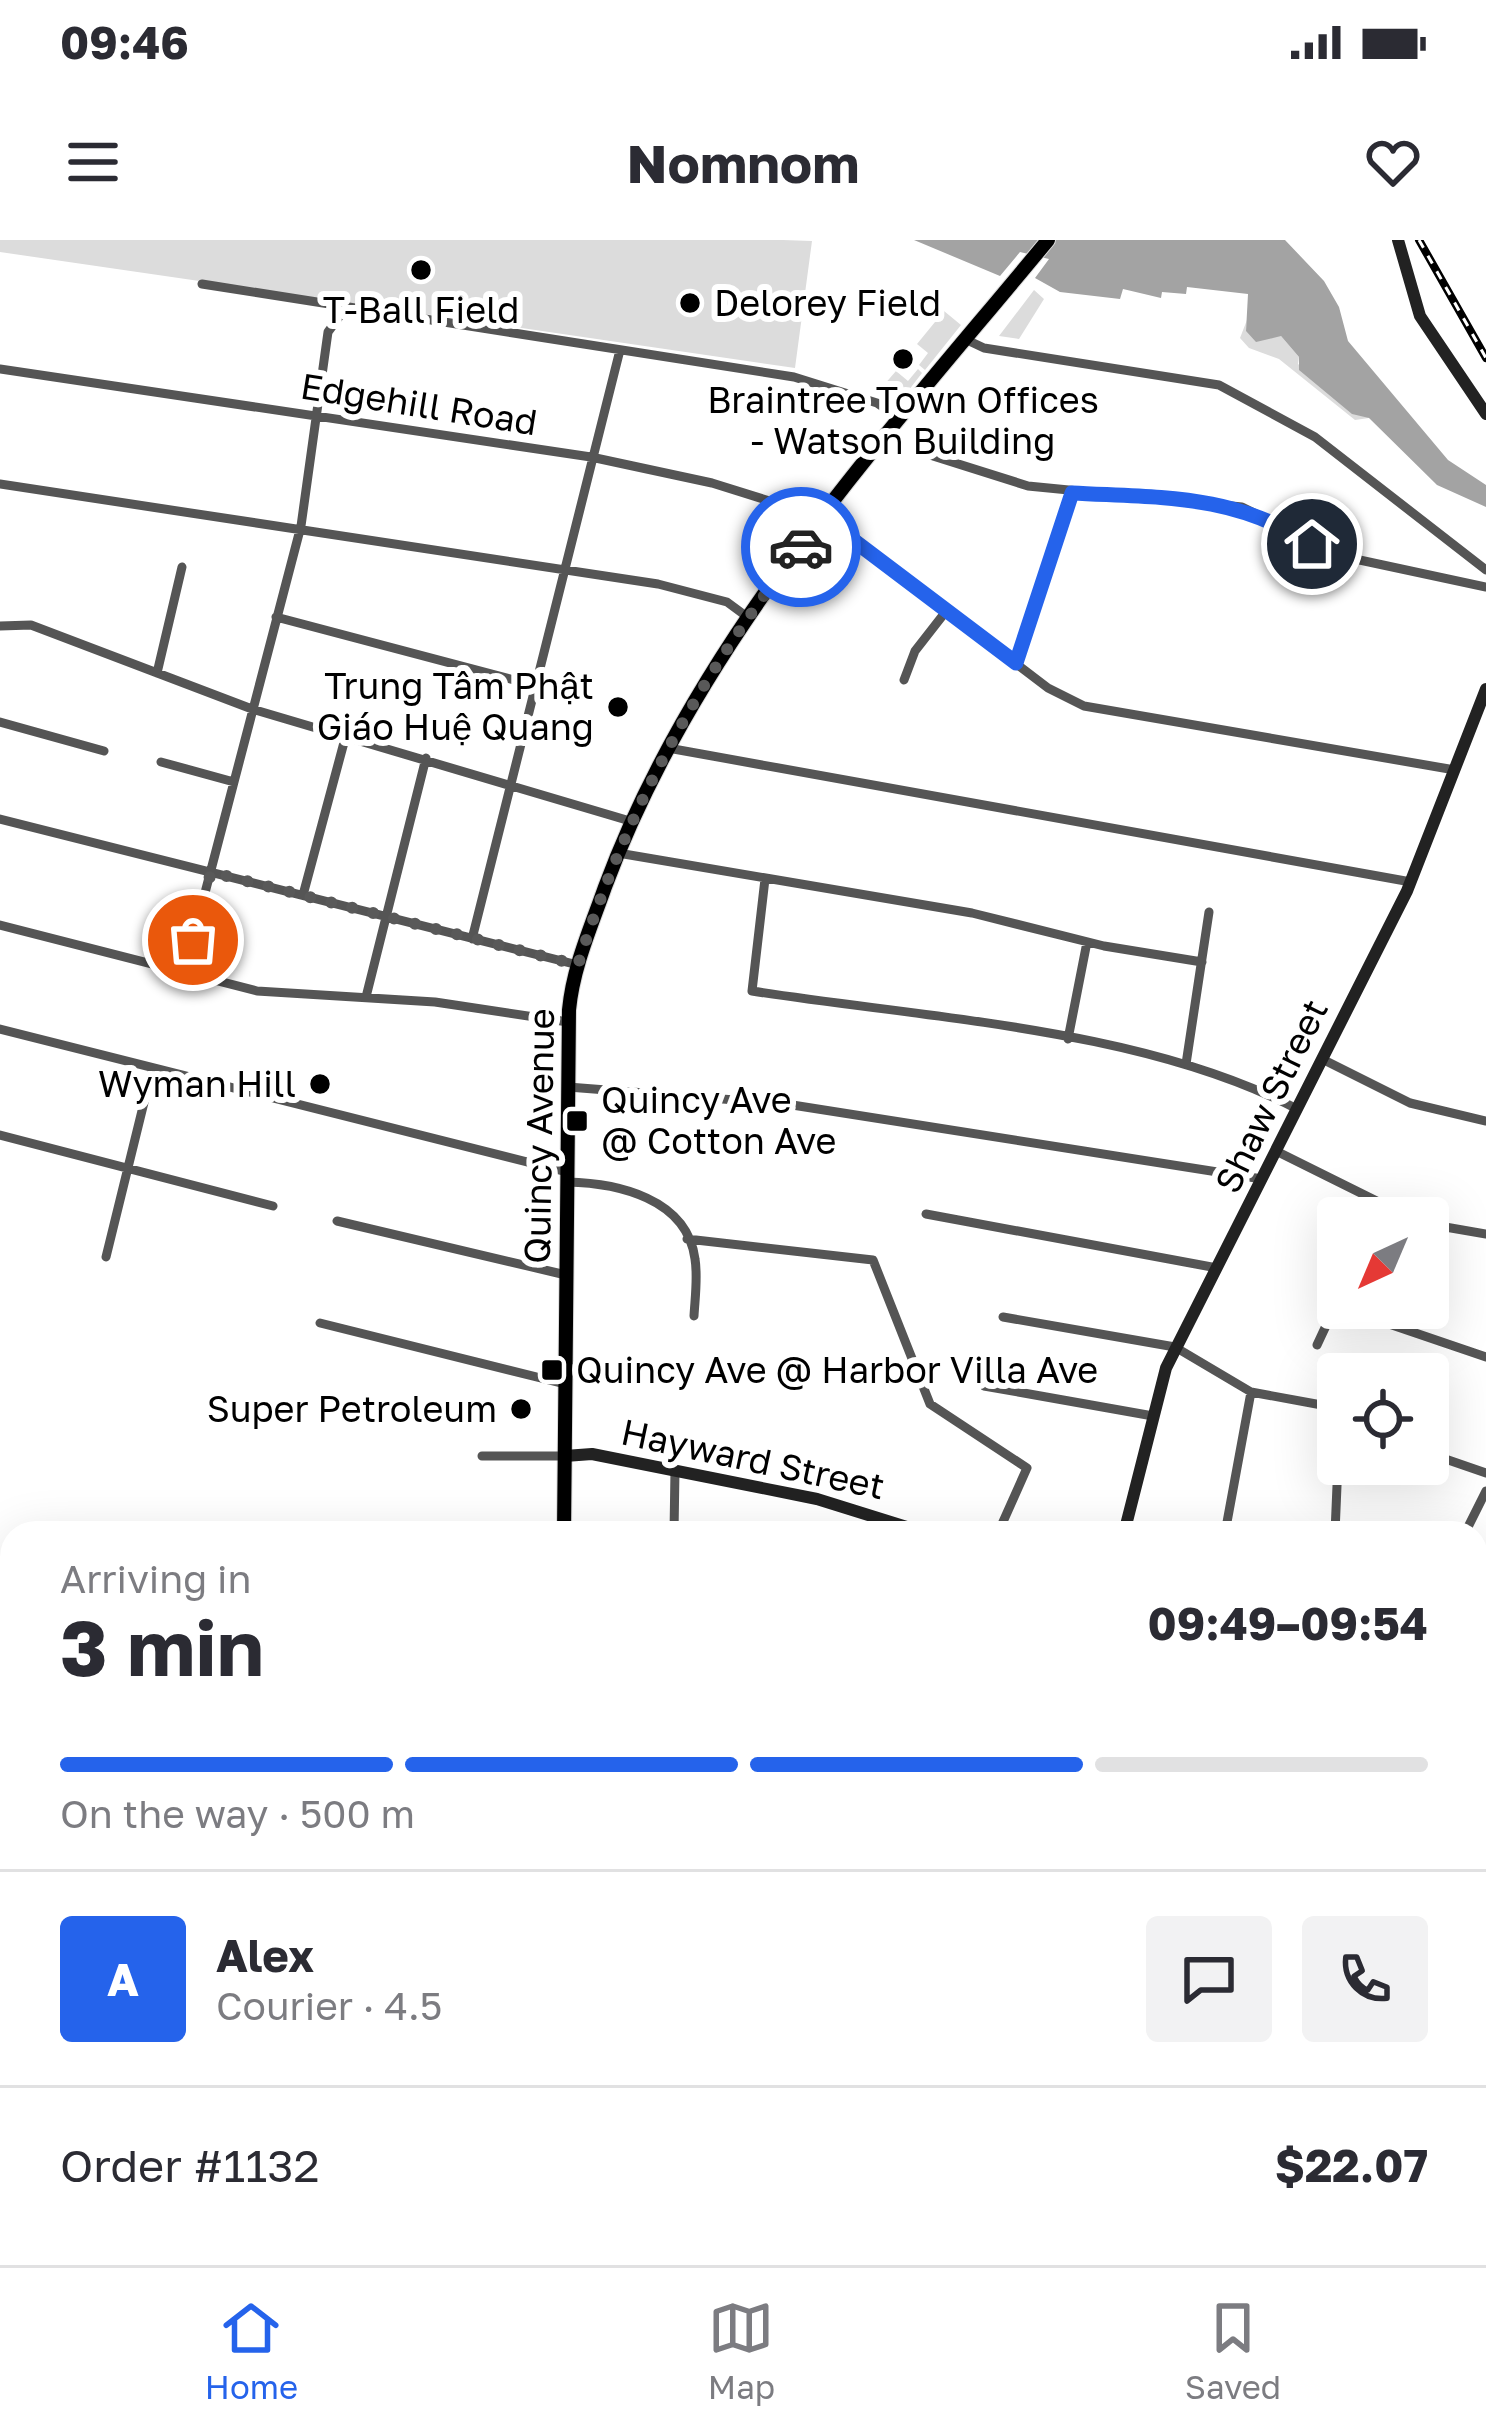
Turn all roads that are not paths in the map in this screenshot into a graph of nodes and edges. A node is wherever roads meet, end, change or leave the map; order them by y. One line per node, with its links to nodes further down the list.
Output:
1 (1048, 240): 5 (main road, Quincy Avenue)
2 (1398, 240): 8 (street)
3 (202, 284): 4 (street)
4 (344, 310): 6 (street); 9 (street)
5 (967, 340): 10 (main road, Quincy Avenue); 19 (street)
6 (620, 350): 10 (street); 12 (street)
7 (0, 369): 9 (street, Edgehill Road)
8 (1486, 414)
9 (317, 416): 12 (street, Edgehill Road); 16 (street)
10 (902, 419): 15 (main road, Quincy Avenue)
11 (933, 456): 14 (street)
12 (591, 457): 15 (street, Edgehill Road); 18 (street)
13 (0, 484): 16 (street)
14 (1072, 493): 20 (street); 25 (street)
15 (824, 518): 21 (street, Edgehill Road); 22 (main road, Quincy Avenue)
16 (301, 526): 18 (street); 23 (street)
17 (182, 567): 26 (street)
18 (563, 567): 22 (street); 28 (street)
19 (1486, 569)
20 (1486, 587)
21 (947, 610): 25 (street, Edgehill Road); 27 (street)
22 (746, 616): 33 (main road, Quincy Avenue)
23 (276, 617): 28 (street); 30 (street)
24 (0, 626): 26 (street)
25 (1016, 663): 37 (street, Edgehill Road)
26 (157, 673): 30 (street)
27 (904, 680)
28 (533, 685): 39 (street)
29 (1486, 689): 37 (street, Shaw Street)
30 (252, 709): 32 (street); 38 (street)
31 (0, 722): 34 (street)
32 (346, 735): 35 (street); 46 (street)
33 (668, 748): 41 (main road, Quincy Avenue); 45 (street)
34 (104, 751)
35 (426, 758): 39 (street); 48 (street)
36 (161, 762): 38 (street)
37 (1455, 771): 45 (street, Shaw Street)
38 (234, 782): 43 (street)
39 (508, 783): 41 (street); 50 (street)
40 (0, 819): 43 (street)
41 (630, 821): 42 (main road, Quincy Avenue)
42 (618, 854): 44 (street); 53 (main road, Quincy Avenue)
43 (211, 872): 46 (street); 54 (street)
44 (765, 879): 51 (street); 58 (street)
45 (1411, 882): 59 (street, Shaw Street)
46 (303, 895): 48 (street)
47 (1209, 912): 52 (street)
48 (386, 917): 50 (street); 55 (street)
49 (0, 925): 54 (street)
50 (472, 939): 53 (street)
51 (1087, 942): 52 (street); 58 (street)
52 (1202, 962): 60 (street)
53 (578, 965): 56 (main road, Quincy Avenue)
54 (184, 973): 55 (street)
55 (366, 998): 56 (street)
56 (568, 1022): 62 (main road, Quincy Avenue)
57 (0, 1029): 61 (street)
58 (1068, 1039): 60 (street)
59 (1322, 1059): 63 (street, Shaw Street); 64 (street)
60 (1186, 1064): 63 (street)
61 (152, 1070): 67 (street); 68 (street)
62 (568, 1087): 68 (main road, Quincy Avenue); 69 (street)
63 (1297, 1108): 66 (street, Shaw Street)
64 (1486, 1121)
65 (0, 1136): 67 (street)
66 (1276, 1151): 69 (street, Shaw Street); 70 (street)
67 (128, 1168): 71 (street); 77 (street)
68 (567, 1177): 76 (street); 79 (main road, Quincy Avenue)
69 (1262, 1179): 78 (street, Shaw Street)
70 (1369, 1197)
71 (273, 1206)
72 (926, 1214): 78 (street)
73 (337, 1221): 79 (street)
74 (1449, 1228): 75 (street)
75 (1486, 1234)
76 (687, 1239): 80 (street); 103 (street)
77 (106, 1257)
78 (1217, 1268): 86 (street, Shaw Street)
79 (566, 1275): 88 (main road, Quincy Avenue)
80 (694, 1316)
81 (1003, 1317): 86 (street)
82 (320, 1323): 88 (street)
83 (1326, 1329): 85 (street)
84 (1406, 1329): 87 (street)
85 (1318, 1346)
86 (1175, 1347): 90 (street); 92 (street, Shaw Street)
87 (1486, 1357)
88 (566, 1384): 94 (main road, Quincy Avenue)
89 (984, 1386): 92 (street)
90 (1251, 1392): 91 (street); 105 (street)
91 (1317, 1404)
92 (1153, 1416): 104 (street, Shaw Street)
93 (482, 1456): 94 (street)
94 (565, 1456): 96 (street, Hayward Street); 100 (main road, Quincy Avenue)
95 (1449, 1460): 97 (street)
96 (675, 1470): 101 (street); 102 (street, Hayward Street)
97 (1486, 1473)
98 (1337, 1485): 106 (street)
99 (1486, 1491): 107 (street)
100 (564, 1521)
101 (674, 1521)
102 (891, 1521)
103 (1003, 1521)
104 (1127, 1521)
105 (1227, 1521)
106 (1336, 1521)
107 (1471, 1521)

